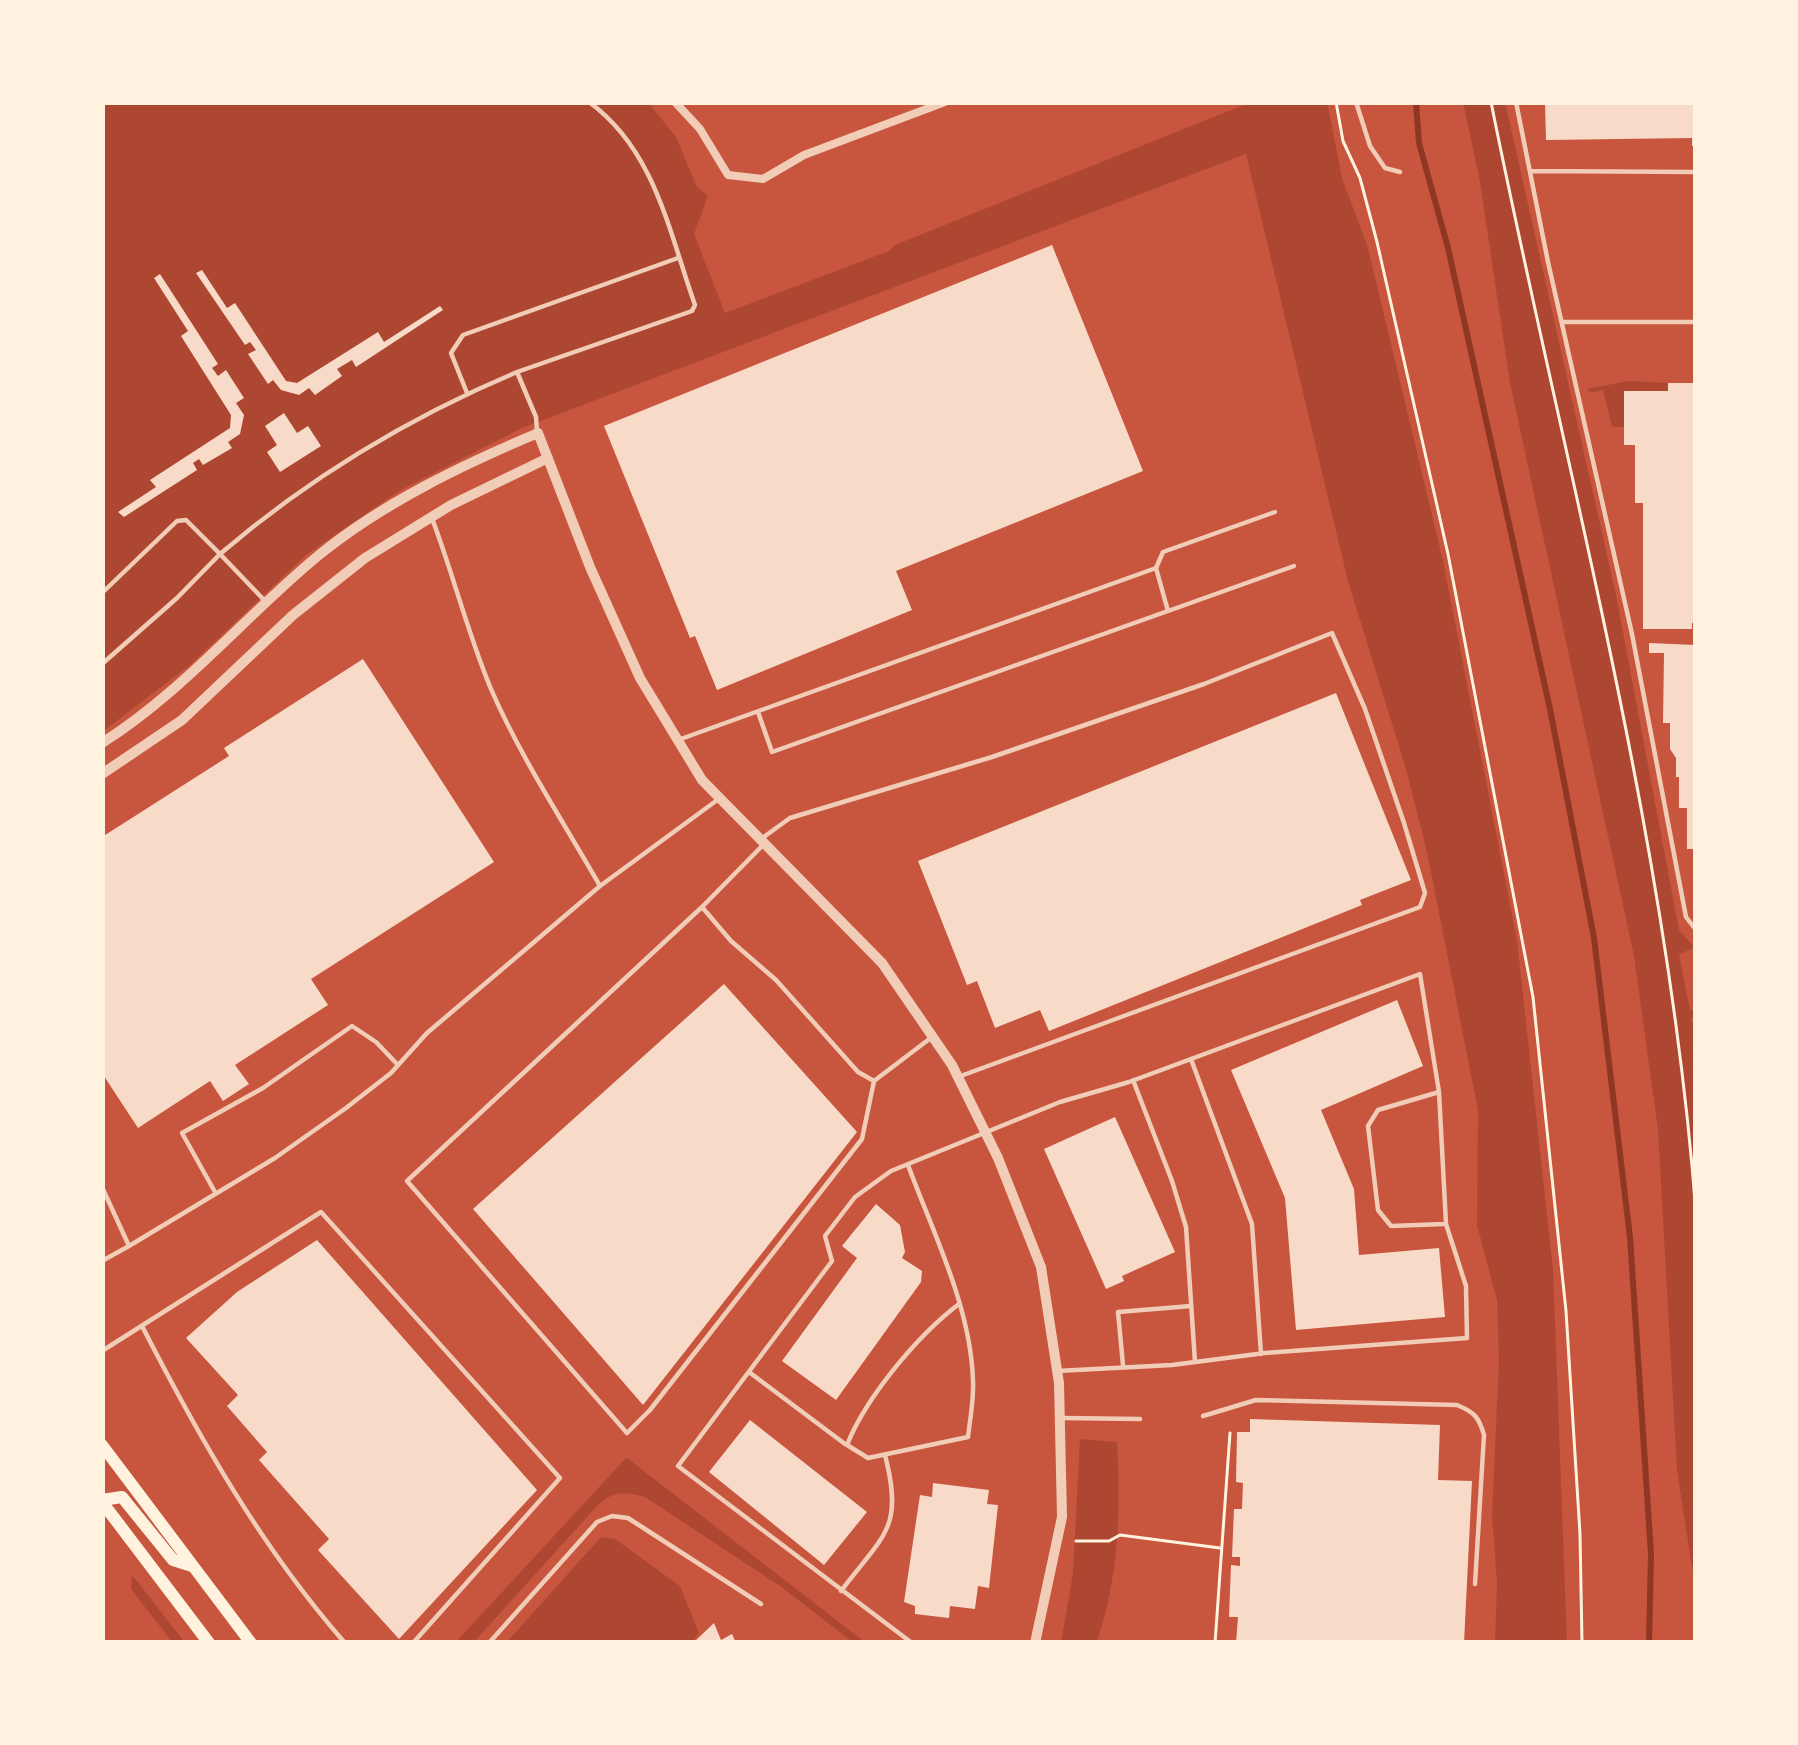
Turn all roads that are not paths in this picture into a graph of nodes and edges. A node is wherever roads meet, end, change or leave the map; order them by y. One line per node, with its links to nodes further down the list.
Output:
1 (589, 102): 9 (lane)
2 (675, 102): 3 (street)
3 (945, 102)
4 (1356, 102): 6 (lane)
5 (1516, 102): 7 (lane)
6 (1400, 172)
7 (1530, 172): 8 (lane); 10 (lane)
8 (1696, 172)
9 (678, 258): 12 (lane); 13 (lane)
10 (1563, 322): 11 (lane); 33 (lane)
11 (1696, 322)
12 (517, 372): 13 (lane); 14 (lane)
13 (467, 393): 18 (lane)
14 (538, 433): 15 (street); 22 (street)
15 (548, 458): 17 (street); 26 (street)
16 (1275, 512): 20 (lane)
17 (431, 516): 28 (street); 31 (lane)
18 (220, 554): 21 (lane); 22 (lane); 24 (lane)
19 (1294, 566): 23 (lane)
20 (1156, 568): 23 (lane); 25 (lane)
21 (102, 593)
22 (266, 602): 27 (street)
23 (1168, 611): 25 (lane)
24 (102, 664)
25 (758, 712): 26 (lane)
26 (678, 740): 29 (street)
27 (102, 743)
28 (102, 774)
29 (720, 798): 30 (street); 31 (lane)
30 (762, 841): 32 (lane); 34 (street); 37 (lane)
31 (600, 886): 36 (lane)
32 (702, 907): 39 (lane); 39 (lane)
33 (1696, 930)
34 (933, 1037): 37 (street); 39 (lane)
35 (1191, 1058): 38 (lane); 40 (lane); 52 (lane)
36 (398, 1065): 44 (lane); 44 (lane)
37 (958, 1077): 41 (street)
38 (1133, 1080): 41 (lane); 49 (lane)
39 (874, 1081)
40 (1439, 1092): 45 (lane); 45 (lane)
41 (986, 1133): 42 (lane); 55 (street)
42 (908, 1165): 48 (lane); 56 (lane)
43 (102, 1187): 46 (lane)
44 (215, 1192): 46 (lane)
45 (1446, 1224): 52 (lane)
46 (129, 1246): 47 (lane)
47 (102, 1261)
48 (959, 1304): 61 (lane); 62 (lane)
49 (1191, 1306): 53 (lane); 54 (lane)
50 (142, 1326): 51 (lane); 70 (lane); 71 (lane)
51 (102, 1351)
52 (1261, 1354): 53 (lane)
53 (1195, 1362): 54 (lane)
54 (1123, 1365): 55 (lane)
55 (1057, 1371): 58 (street)
56 (749, 1372): 61 (lane); 66 (lane)
57 (1203, 1416): 65 (lane)
58 (1060, 1418): 59 (lane); 74 (street)
59 (1140, 1419)
60 (102, 1444): 64 (main road)
61 (847, 1445): 62 (lane)
62 (885, 1455): 66 (lane)
63 (102, 1501): 64 (main road); 68 (main road)
64 (194, 1566): 69 (main road)
65 (1475, 1584)
66 (841, 1591): 73 (lane)
67 (760, 1604): 72 (lane)
68 (209, 1643)
69 (251, 1643)
70 (345, 1643)
71 (413, 1643)
72 (489, 1643)
73 (911, 1643)
74 (1035, 1643)

